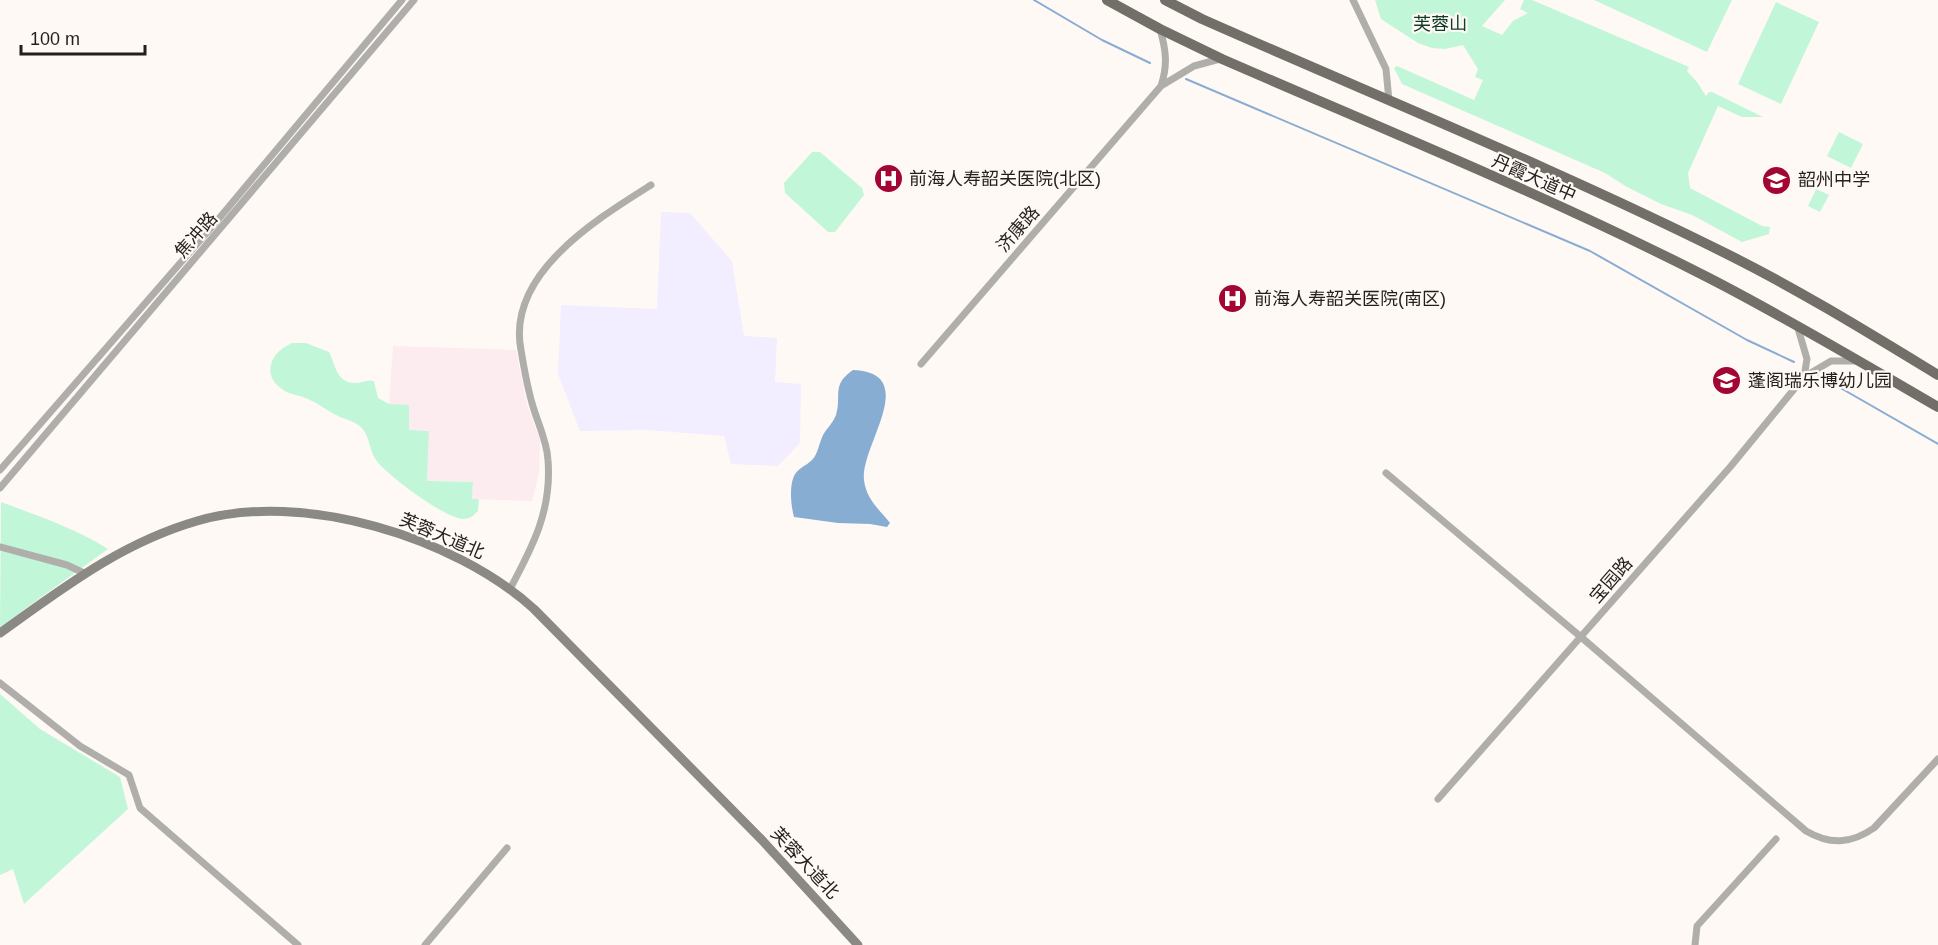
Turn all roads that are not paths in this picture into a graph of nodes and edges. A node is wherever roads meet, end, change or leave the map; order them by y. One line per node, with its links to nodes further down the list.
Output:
1 (402, 0): 17 (street, 焦冲路)
2 (414, 0): 19 (street, 焦冲路)
3 (1107, 0): 6 (main road, 丹霞大道中)
4 (1165, 0): 9 (main road, 丹霞大道中)
5 (1353, 0): 9 (street)
6 (1160, 29): 7 (main road, 丹霞大道中); 8 (street, 济康路)
7 (1222, 59): 8 (street, 济康路); 11 (main road, 丹霞大道中)
8 (1161, 86): 13 (street, 济康路)
9 (1389, 101): 14 (main road, 丹霞大道中)
10 (651, 185): 22 (street)
11 (1797, 324): 12 (main road, 丹霞大道中); 15 (street)
12 (1860, 361): 15 (street, 宝园路); 16 (main road, 丹霞大道中)
13 (921, 364)
14 (1938, 375)
15 (1804, 377): 24 (street, 宝园路)
16 (1938, 406)
17 (0, 470)
18 (1386, 473): 24 (street)
19 (0, 488)
20 (0, 547): 21 (street)
21 (84, 573): 22 (main road, 芙蓉大道北); 23 (main road, 芙蓉大道北)
22 (510, 589): 32 (main road, 芙蓉大道北)
23 (0, 633)
24 (1581, 637): 26 (street); 27 (street, 宝园路)
25 (0, 683): 30 (street)
26 (1938, 759)
27 (1438, 799)
28 (1776, 839): 33 (street)
29 (507, 848): 31 (street)
30 (298, 945)
31 (425, 945)
32 (858, 945)
33 (1695, 945)

